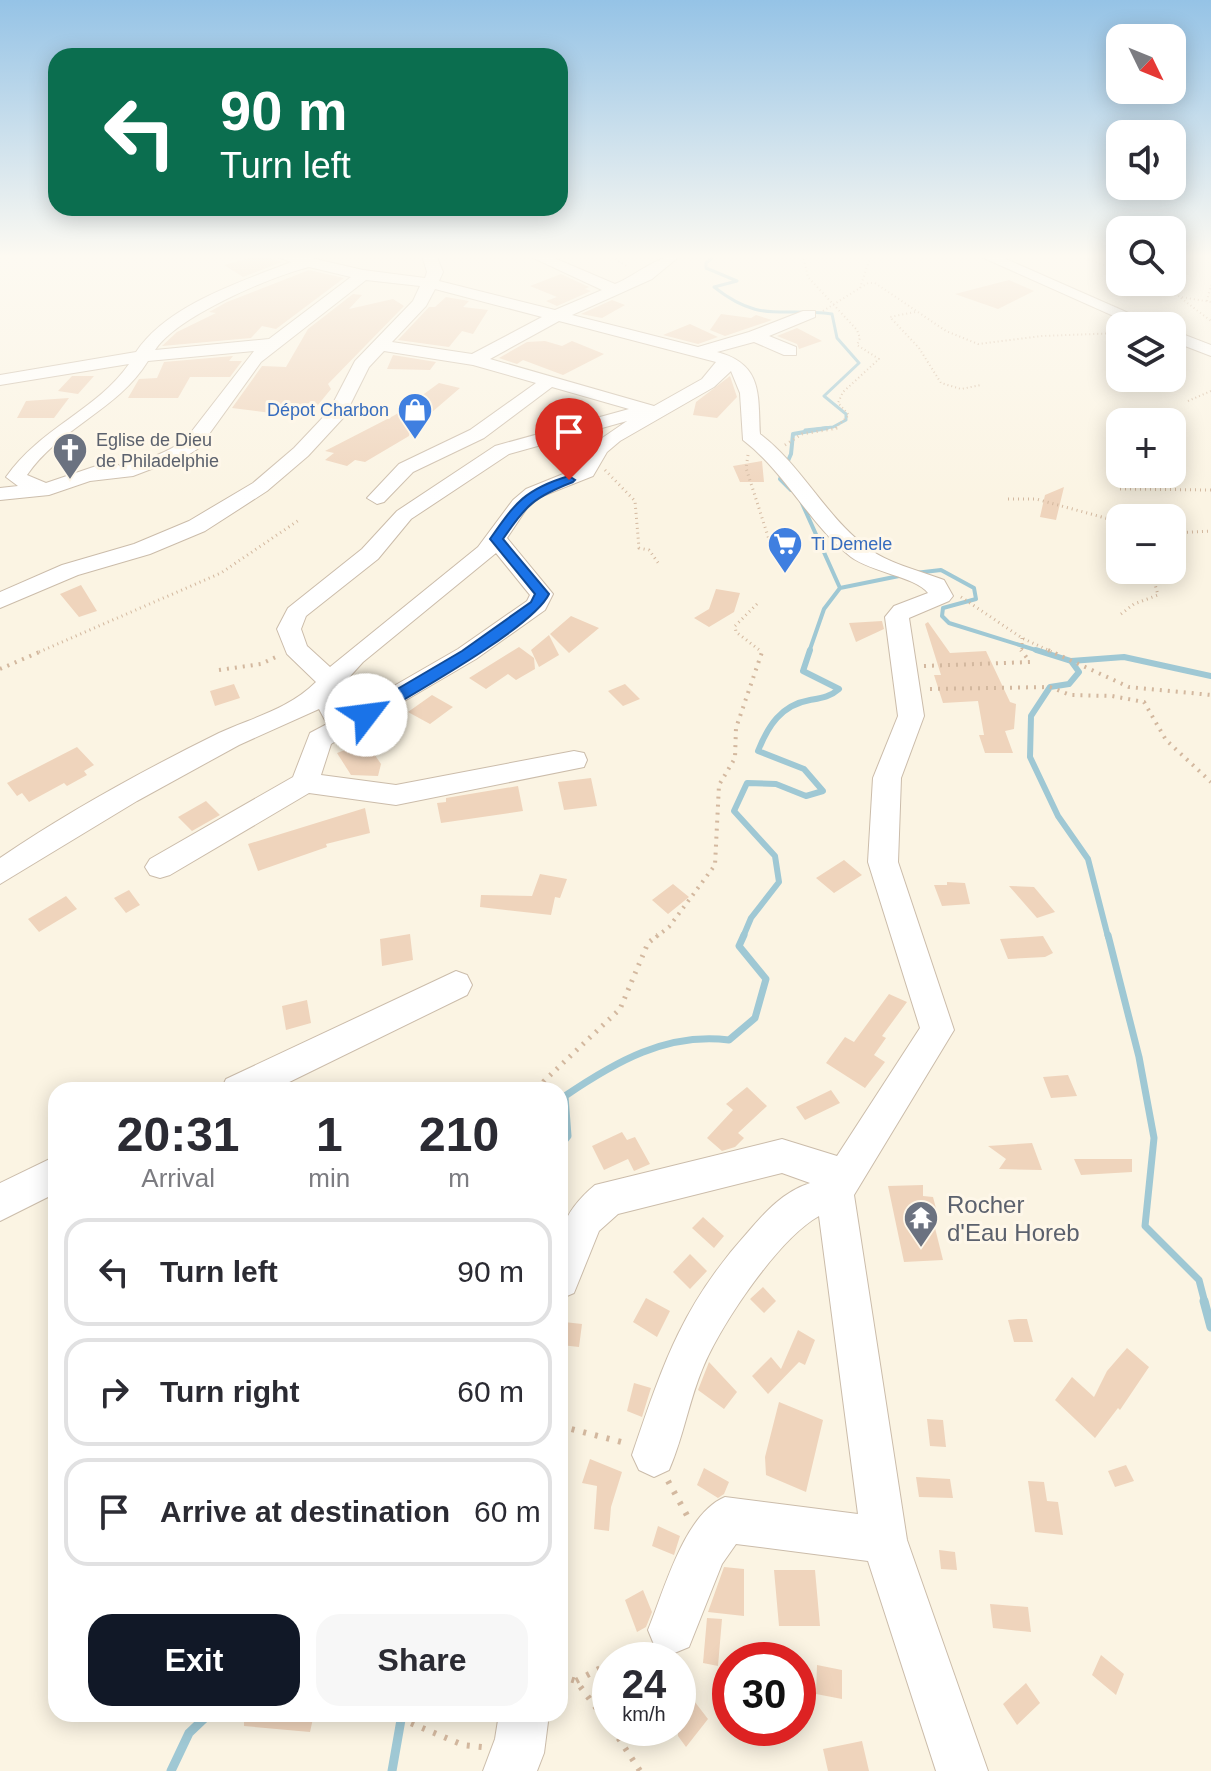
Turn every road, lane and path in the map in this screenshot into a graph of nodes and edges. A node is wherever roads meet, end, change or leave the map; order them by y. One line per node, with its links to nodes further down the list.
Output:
1 (155, 338): 17 (street)
2 (277, 338): 13 (street)
3 (388, 338): 14 (street)
4 (516, 338): 19 (street)
5 (644, 338): 18 (street)
6 (752, 338): 18 (street)
7 (759, 338): 15 (street)
8 (860, 338): 26 (path)
9 (908, 338): 22 (path)
10 (962, 338): 11 (path)
11 (1036, 338)
12 (1186, 341): 16 (street)
13 (269, 344): 17 (street); 28 (street)
14 (381, 345): 19 (street); 43 (street)
15 (790, 351)
16 (1211, 351)
17 (145, 356): 20 (street); 28 (street)
18 (714, 356): 25 (street); 26 (street)
19 (475, 360): 21 (street)
20 (0, 380)
21 (548, 382): 25 (street); 32 (street)
22 (981, 385)
23 (1211, 391): 24 (path)
24 (1188, 401)
25 (659, 408): 27 (street); 47 (street)
26 (759, 443): 39 (path); 42 (street)
27 (595, 460): 38 (street); 40 (path)
28 (38, 489): 31 (street)
29 (1120, 489): 30 (path)
30 (1211, 490)
31 (0, 494)
32 (377, 498)
33 (1008, 499): 34 (path)
34 (1106, 518)
35 (299, 520): 48 (path)
36 (1211, 531): 37 (path)
37 (1186, 534)
38 (496, 539): 51 (street); 56 (street)
39 (775, 558)
40 (659, 564)
41 (1155, 584): 45 (path)
42 (936, 585): 46 (path); 50 (street)
43 (0, 601)
44 (757, 604): 64 (path)
45 (1121, 614)
46 (1022, 638): 50 (path); 52 (path)
47 (296, 649): 49 (path); 51 (street)
48 (0, 669)
49 (219, 670)
50 (907, 679): 54 (path); 66 (street)
51 (330, 681): 55 (street); 56 (street)
52 (1129, 687): 53 (path); 54 (path)
53 (1211, 695)
54 (1144, 702): 58 (path)
55 (295, 712): 56 (street); 61 (street)
56 (331, 733): 59 (street)
57 (574, 760): 59 (street)
58 (1211, 782)
59 (305, 783): 60 (street)
60 (160, 867)
61 (0, 873)
62 (456, 985): 63 (street)
63 (255, 1082)
64 (544, 1082)
65 (48, 1178): 67 (street)
66 (839, 1184): 68 (street); 70 (street); 71 (street)
67 (0, 1203)
68 (568, 1259)
69 (568, 1428): 70 (path)
70 (654, 1455): 72 (path)
71 (884, 1540): 72 (street); 82 (street)
72 (705, 1549): 73 (street)
73 (672, 1630)
74 (592, 1673): 76 (path)
75 (568, 1678): 76 (path)
76 (576, 1681): 77 (path)
77 (592, 1702)
78 (408, 1722): 79 (path)
79 (517, 1745)
80 (624, 1746): 81 (path)
81 (640, 1771)
82 (962, 1771)

